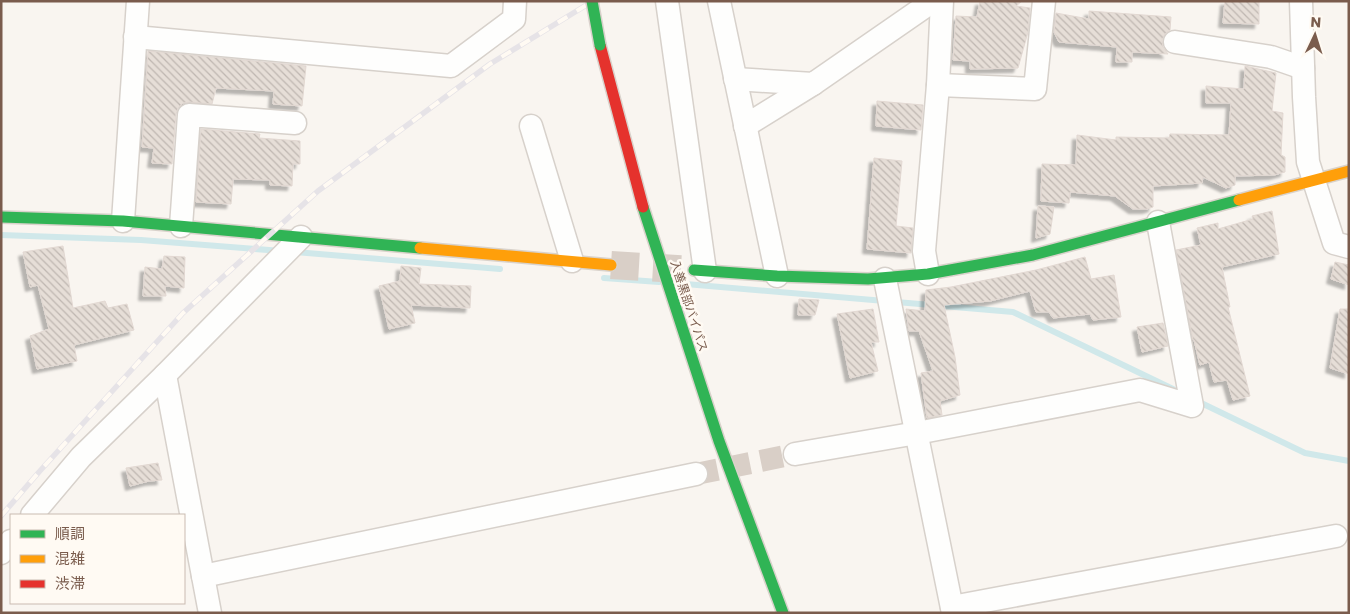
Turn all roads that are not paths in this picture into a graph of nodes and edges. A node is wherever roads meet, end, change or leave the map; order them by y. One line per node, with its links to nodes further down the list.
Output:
1 (138, 1): 10 (street)
2 (515, 1): 10 (street)
3 (592, 1): 44 (main road, 入善黒部バイパス, bridge)
4 (667, 1): 29 (street)
5 (719, 1): 13 (street)
6 (933, 1): 14 (street)
7 (942, 1): 15 (street)
8 (1044, 1): 15 (street)
9 (1301, 1): 12 (street)
10 (135, 37): 22 (street)
11 (1175, 42): 12 (street)
12 (1303, 68): 20 (street)
13 (735, 79): 14 (street); 18 (street)
14 (813, 84): 18 (street)
15 (938, 85): 30 (street)
16 (295, 123): 24 (street)
17 (531, 126): 27 (street)
18 (746, 126): 31 (street)
19 (1349, 171): 20 (main road)
20 (1313, 181): 23 (main road); 26 (street)
21 (1, 218): 22 (main road)
22 (123, 220): 24 (main road)
23 (1158, 222): 30 (main road); 34 (street)
24 (181, 226): 25 (main road)
25 (301, 237): 27 (main road); 33 (street)
26 (1349, 247)
27 (572, 261): 28 (main road)
28 (611, 265)
29 (700, 270): 31 (main road)
30 (928, 274): 32 (main road)
31 (777, 276): 32 (main road)
32 (886, 279): 34 (street)
33 (165, 375): 37 (street); 41 (street)
34 (917, 433): 35 (street); 42 (street)
35 (795, 454)
36 (696, 474): 41 (street)
37 (33, 514)
38 (1336, 536): 42 (street)
39 (10, 541): 40 (street)
40 (1, 552)
41 (203, 576): 43 (street)
42 (952, 610)
43 (210, 613)
44 (783, 613)

